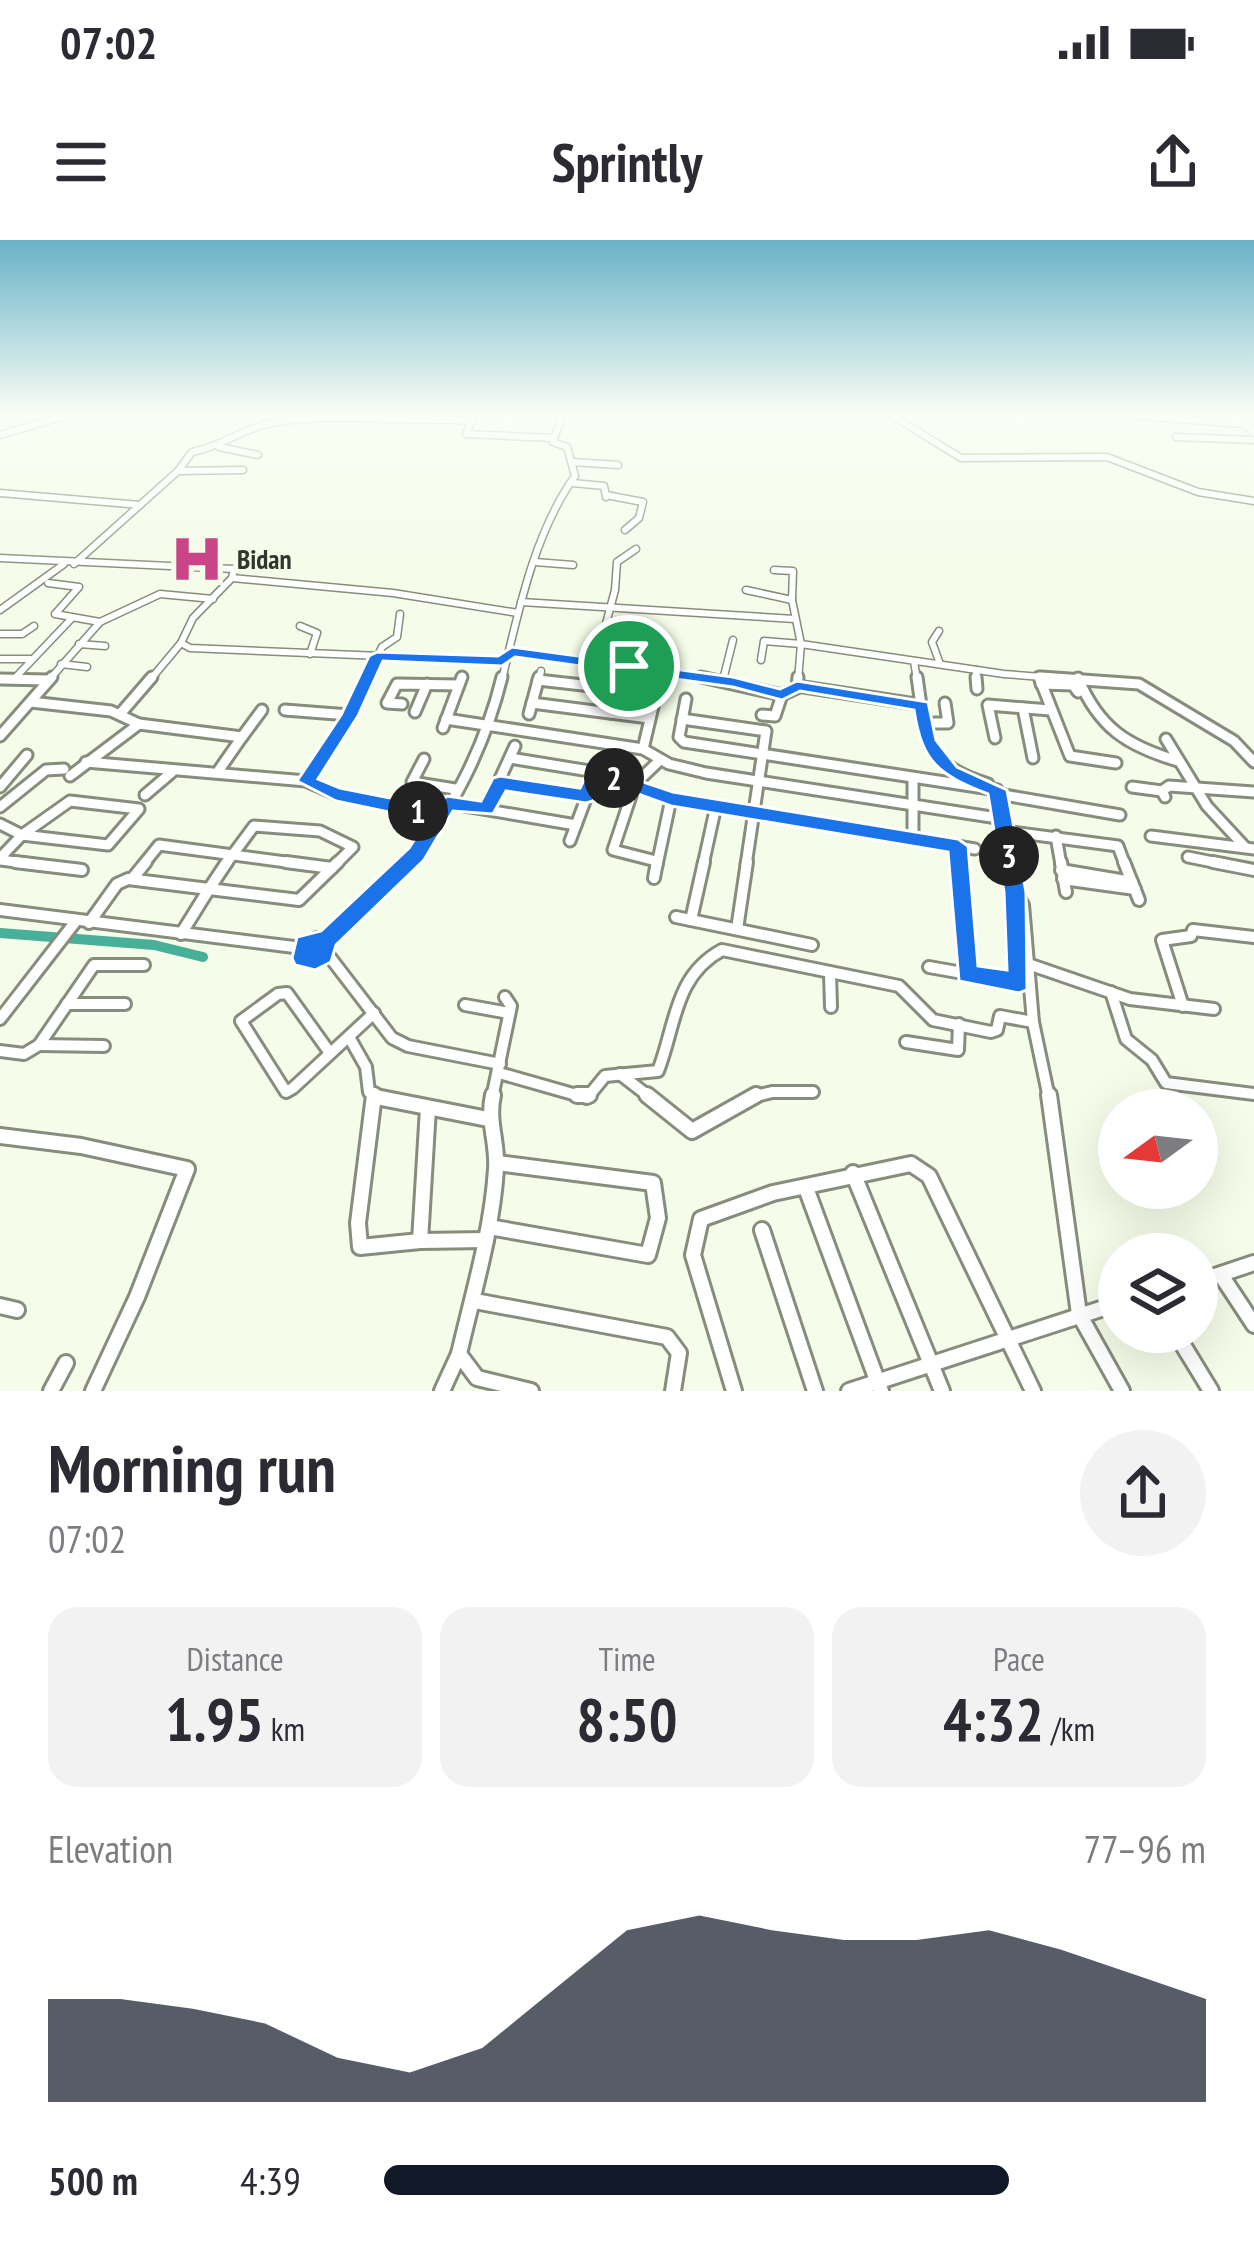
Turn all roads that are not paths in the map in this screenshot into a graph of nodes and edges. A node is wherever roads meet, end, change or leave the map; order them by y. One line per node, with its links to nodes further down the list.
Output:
1 (572, 469): 5 (street)
2 (1137, 469): 7 (street)
3 (243, 470): 4 (street)
4 (178, 471): 8 (street)
5 (572, 483): 9 (street); 12 (street)
6 (0, 493): 8 (street)
7 (1254, 501)
8 (140, 505): 13 (street)
9 (625, 530)
10 (636, 549): 25 (street)
11 (0, 558): 13 (street)
12 (536, 562): 14 (street); 23 (street)
13 (69, 564): 16 (street); 21 (street)
14 (573, 565)
15 (774, 569): 22 (street)
16 (232, 578): 20 (street); 26 (street)
17 (48, 583): 28 (street)
18 (746, 590): 22 (street)
19 (0, 599): 21 (street)
20 (214, 599): 30 (street); 36 (street)
21 (12, 600): 24 (street)
22 (792, 600): 29 (street)
23 (520, 602): 25 (street); 26 (street)
24 (0, 610)
25 (611, 610): 29 (street); 50 (street)
26 (518, 613): 41 (street)
27 (400, 614): 44 (street)
28 (72, 618): 30 (street); 47 (street)
29 (795, 619): 39 (street)
30 (100, 622): 38 (street)
31 (34, 626): 34 (street)
32 (300, 626): 42 (street)
33 (939, 631): 53 (street)
34 (0, 634)
35 (734, 640): 61 (street)
36 (181, 643): 42 (street); 79 (street)
37 (869, 643): 45 (street)
38 (79, 644): 40 (street); 52 (street)
39 (801, 644): 45 (street); 48 (street); 64 (street)
40 (105, 646)
41 (512, 652): 49 (street); 50 (street)
42 (310, 654): 44 (street)
43 (656, 655): 56 (street)
44 (377, 656): 49 (street); 83 (street)
45 (869, 656): 51 (street)
46 (0, 659): 47 (street)
47 (32, 659): 59 (street)
48 (760, 660)
49 (502, 661): 88 (street)
50 (596, 661): 56 (street)
51 (914, 661): 53 (street); 73 (street)
52 (62, 664): 54 (street); 60 (street)
53 (940, 664): 55 (street)
54 (87, 667)
55 (976, 670): 62 (street); 65 (street)
56 (657, 671): 61 (street); 84 (street)
57 (1078, 678): 62 (street); 68 (street); 102 (street)
58 (0, 679): 59 (street)
59 (14, 679): 60 (street)
60 (48, 680): 69 (street)
61 (723, 680): 66 (street)
62 (1040, 680): 68 (street); 77 (street)
63 (428, 683): 72 (street); 78 (street); 88 (street)
64 (797, 686): 66 (street); 73 (street)
65 (977, 689)
66 (782, 695): 82 (street)
67 (686, 698): 85 (street)
68 (1085, 699): 101 (street)
69 (31, 702): 79 (street); 89 (street)
70 (532, 703): 80 (street); 80 (street); 81 (street)
71 (945, 703): 86 (street)
72 (402, 704)
73 (922, 706): 86 (street)
74 (1023, 708): 77 (street); 91 (street); 98 (street)
75 (262, 710): 90 (street)
76 (285, 710): 83 (street)
77 (1050, 710): 104 (street)
78 (415, 712)
79 (121, 713): 87 (street)
80 (611, 713): 84 (street)
81 (529, 714)
82 (762, 715)
83 (349, 716): 111 (street)
84 (649, 718): 94 (street)
85 (682, 719): 95 (street); 95 (street)
86 (925, 723): 119 (street)
87 (139, 724): 90 (street); 103 (street)
88 (490, 725): 94 (street); 118 (street)
89 (2, 731)
90 (242, 737): 105 (street)
91 (995, 738)
92 (1166, 740): 101 (street)
93 (515, 746): 97 (street)
94 (644, 749): 100 (street)
95 (763, 752): 110 (street); 112 (street)
96 (27, 755): 108 (street)
97 (509, 758): 107 (street); 113 (street)
98 (1033, 758)
99 (424, 759): 118 (street)
100 (659, 760): 112 (street); 114 (street)
101 (1178, 761): 117 (street)
102 (1254, 761)
103 (86, 762): 106 (street); 109 (street)
104 (1116, 763)
105 (219, 770): 106 (street); 111 (street)
106 (172, 772): 121 (street)
107 (596, 772): 114 (street); 122 (street)
108 (11, 773): 109 (street); 115 (street)
109 (36, 778): 127 (street)
110 (913, 778): 119 (street); 125 (street)
111 (307, 781): 131 (street)
112 (759, 781): 125 (street); 129 (street)
113 (500, 783): 122 (street); 128 (street)
114 (635, 784): 123 (street); 144 (street)
115 (0, 787)
116 (1132, 787): 117 (street)
117 (1194, 787): 120 (street); 141 (street)
118 (454, 789): 124 (street)
119 (998, 792): 130 (street); 133 (street)
120 (1254, 792)
121 (145, 795)
122 (586, 796): 134 (street)
123 (671, 799): 126 (street); 148 (street)
124 (447, 803): 128 (street); 131 (street)
125 (912, 805): 133 (street); 138 (street)
126 (716, 806): 129 (street); 158 (street)
127 (0, 807)
128 (486, 809): 134 (street)
129 (754, 811): 138 (street); 160 (street)
130 (1120, 815)
131 (440, 816): 164 (street)
132 (0, 824): 135 (street)
133 (1004, 824): 136 (street); 155 (street)
134 (576, 825): 139 (street)
135 (22, 835): 135 (street); 147 (street)
136 (1055, 836): 136 (street)
137 (1151, 836): 141 (street)
138 (913, 838): 140 (street)
139 (570, 841)
140 (958, 846): 143 (street); 169 (street)
141 (1249, 848)
142 (598, 850): 144 (street)
143 (976, 850)
144 (614, 852): 148 (street)
145 (232, 856): 149 (street); 149 (street); 153 (street); 154 (street)
146 (1188, 857): 151 (street)
147 (0, 859): 150 (street)
148 (656, 861): 152 (street)
149 (332, 868): 154 (street)
150 (82, 870)
151 (1254, 870)
152 (654, 878)
153 (132, 879): 154 (street); 159 (street)
154 (212, 888): 161 (street)
155 (1015, 892): 166 (street); 170 (street)
156 (0, 910): 159 (street)
157 (676, 916): 158 (street)
158 (691, 920): 160 (street)
159 (82, 922): 161 (street); 179 (street)
160 (737, 929): 163 (street)
161 (181, 934): 164 (street)
162 (1254, 938): 175 (street)
163 (812, 945)
164 (326, 946): 178 (street)
165 (144, 965): 172 (street)
166 (1031, 965): 170 (street); 171 (street)
167 (928, 967): 169 (street)
168 (830, 973): 176 (street); 181 (street); 189 (street)
169 (968, 974): 170 (street)
170 (1026, 985): 180 (street)
171 (1111, 992): 175 (street); 191 (street)
172 (67, 1004): 173 (street); 184 (street)
173 (124, 1004)
174 (465, 1005): 188 (street)
175 (1183, 1006): 177 (street)
176 (831, 1007)
177 (1214, 1009)
178 (374, 1013): 182 (street); 188 (street)
179 (0, 1018)
180 (1033, 1022): 181 (street); 209 (street)
181 (959, 1024): 183 (street)
182 (349, 1037): 187 (street); 192 (street)
183 (906, 1042)
184 (39, 1045): 185 (street); 186 (street)
185 (104, 1046)
186 (0, 1051)
187 (329, 1053): 187 (street)
188 (500, 1068): 189 (street); 194 (street)
189 (620, 1074): 190 (street)
190 (813, 1092)
191 (1254, 1094)
192 (376, 1097): 193 (street); 201 (street)
193 (428, 1108): 194 (street); 201 (street)
194 (488, 1119): 196 (street)
195 (0, 1136): 218 (street)
196 (497, 1162): 200 (street); 200 (street)
197 (853, 1174): 198 (street); 211 (street); 215 (street)
198 (806, 1189): 216 (street); 222 (street)
199 (762, 1230): 223 (street)
200 (487, 1234): 201 (street); 205 (street)
201 (420, 1241)
202 (1254, 1262): 203 (street)
203 (1221, 1275): 204 (street); 210 (street)
204 (1218, 1276)
205 (475, 1301): 213 (street); 221 (street)
206 (0, 1306): 208 (street)
207 (1098, 1309): 209 (street)
208 (17, 1310)
209 (1079, 1314): 211 (street); 227 (street)
210 (1254, 1325)
211 (1007, 1339): 215 (street); 226 (street)
212 (1188, 1353): 228 (street)
213 (459, 1354): 219 (street); 220 (street)
214 (66, 1363): 217 (street)
215 (931, 1365): 216 (street); 225 (street)
216 (879, 1386): 224 (street)
217 (51, 1391)
218 (93, 1391)
219 (442, 1391)
220 (531, 1391)
221 (673, 1391)
222 (734, 1391)
223 (815, 1391)
224 (849, 1391)
225 (942, 1391)
226 (1033, 1391)
227 (1122, 1391)
228 (1211, 1391)

